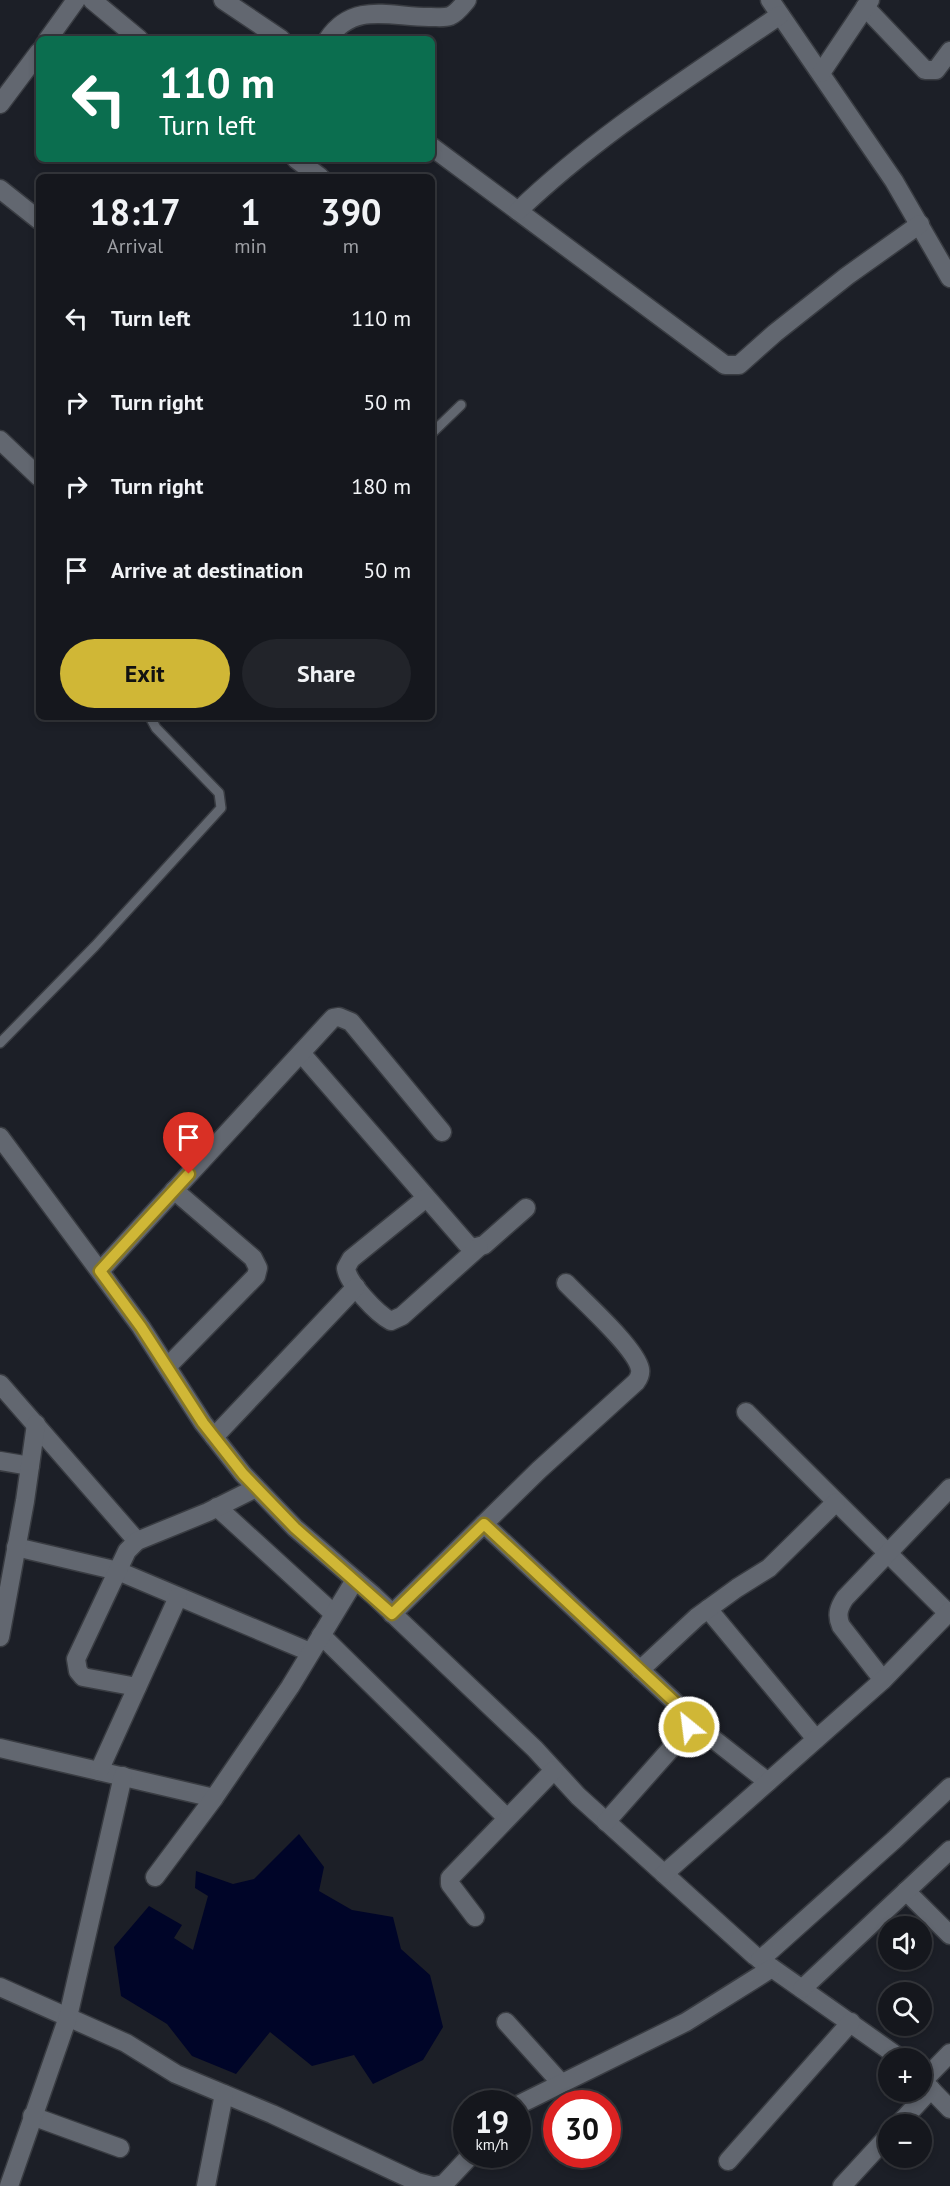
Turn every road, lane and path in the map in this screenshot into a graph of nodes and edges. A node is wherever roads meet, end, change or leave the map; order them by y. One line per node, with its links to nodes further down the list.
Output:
1 (76, 0): 7 (street)
2 (92, 0): 8 (street)
3 (223, 0): 9 (street)
4 (467, 0): 10 (street)
5 (868, 4): 11 (street); 13 (street)
6 (775, 7): 13 (street); 19 (street)
7 (50, 36)
8 (135, 36)
9 (277, 36)
10 (331, 36)
11 (950, 51)
12 (36, 56): 14 (street)
13 (821, 73): 21 (street)
14 (0, 104)
15 (435, 149): 19 (street)
16 (300, 162): 17 (street)
17 (316, 174)
18 (0, 189): 20 (street)
19 (518, 211): 21 (street)
20 (36, 218)
21 (920, 224): 22 (street)
22 (950, 278)
23 (461, 405): 24 (lane)
24 (435, 430)
25 (0, 440): 26 (street)
26 (36, 474)
27 (152, 720): 28 (lane)
28 (0, 1043)
29 (301, 1053): 30 (street); 32 (street); 33 (street)
30 (442, 1132)
31 (0, 1137): 36 (street)
32 (174, 1190): 36 (street); 39 (street)
33 (426, 1198): 35 (street); 38 (street)
34 (526, 1208): 35 (street)
35 (479, 1247): 38 (street)
36 (100, 1271): 39 (street)
37 (566, 1283): 50 (street)
38 (356, 1287): 43 (street)
39 (167, 1367): 43 (street)
40 (0, 1384): 42 (street)
41 (746, 1412): 48 (street)
42 (36, 1424): 45 (street); 51 (street)
43 (214, 1437): 46 (street)
44 (0, 1461): 45 (street)
45 (30, 1466): 52 (street)
46 (256, 1488): 49 (street); 55 (street)
47 (950, 1488): 53 (street)
48 (836, 1502): 53 (street); 57 (street)
49 (217, 1507): 51 (street); 58 (street)
50 (484, 1524): 60 (street); 64 (street)
51 (137, 1541): 54 (street)
52 (16, 1547): 54 (street); 62 (street)
53 (887, 1554): 59 (street); 65 (street)
54 (118, 1571): 56 (street); 66 (street)
55 (355, 1580): 58 (street); 60 (street)
56 (178, 1597): 63 (street); 66 (street)
57 (708, 1609): 64 (street); 68 (street)
58 (333, 1613): 61 (street)
59 (949, 1613): 65 (street)
60 (392, 1614): 70 (street)
61 (321, 1635): 63 (street); 76 (street)
62 (0, 1637)
63 (310, 1652): 75 (street)
64 (640, 1670): 67 (street)
65 (883, 1680): 68 (street)
66 (137, 1687): 71 (street)
67 (688, 1719): 73 (street); 77 (street)
68 (816, 1739): 73 (street)
69 (0, 1748): 71 (street)
70 (554, 1770): 76 (street); 77 (street)
71 (99, 1771): 72 (street)
72 (123, 1776): 75 (street); 87 (street)
73 (768, 1782): 79 (street)
74 (950, 1787): 84 (street)
75 (214, 1798): 80 (street)
76 (507, 1818): 82 (street)
77 (606, 1821): 79 (street)
78 (950, 1850): 81 (street)
79 (664, 1874): 84 (street)
80 (155, 1877)
81 (906, 1892): 83 (street); 86 (street)
82 (475, 1917)
83 (950, 1935)
84 (766, 1964): 86 (street); 93 (street)
85 (0, 1987): 87 (street)
86 (802, 1989): 89 (street)
87 (68, 2017): 95 (street); 98 (street)
88 (506, 2022): 93 (street)
89 (851, 2022): 90 (street); 101 (street)
90 (886, 2048)
91 (950, 2052): 92 (street)
92 (932, 2074)
93 (561, 2083): 96 (street)
94 (932, 2090): 97 (street)
95 (224, 2094): 104 (street); 105 (street)
96 (531, 2098)
97 (950, 2109)
98 (32, 2116): 100 (street); 103 (street)
99 (878, 2147): 106 (street)
100 (120, 2148)
101 (728, 2161)
102 (459, 2168): 105 (street)
103 (9, 2186)
104 (207, 2186)
105 (433, 2186)
106 (842, 2186)

